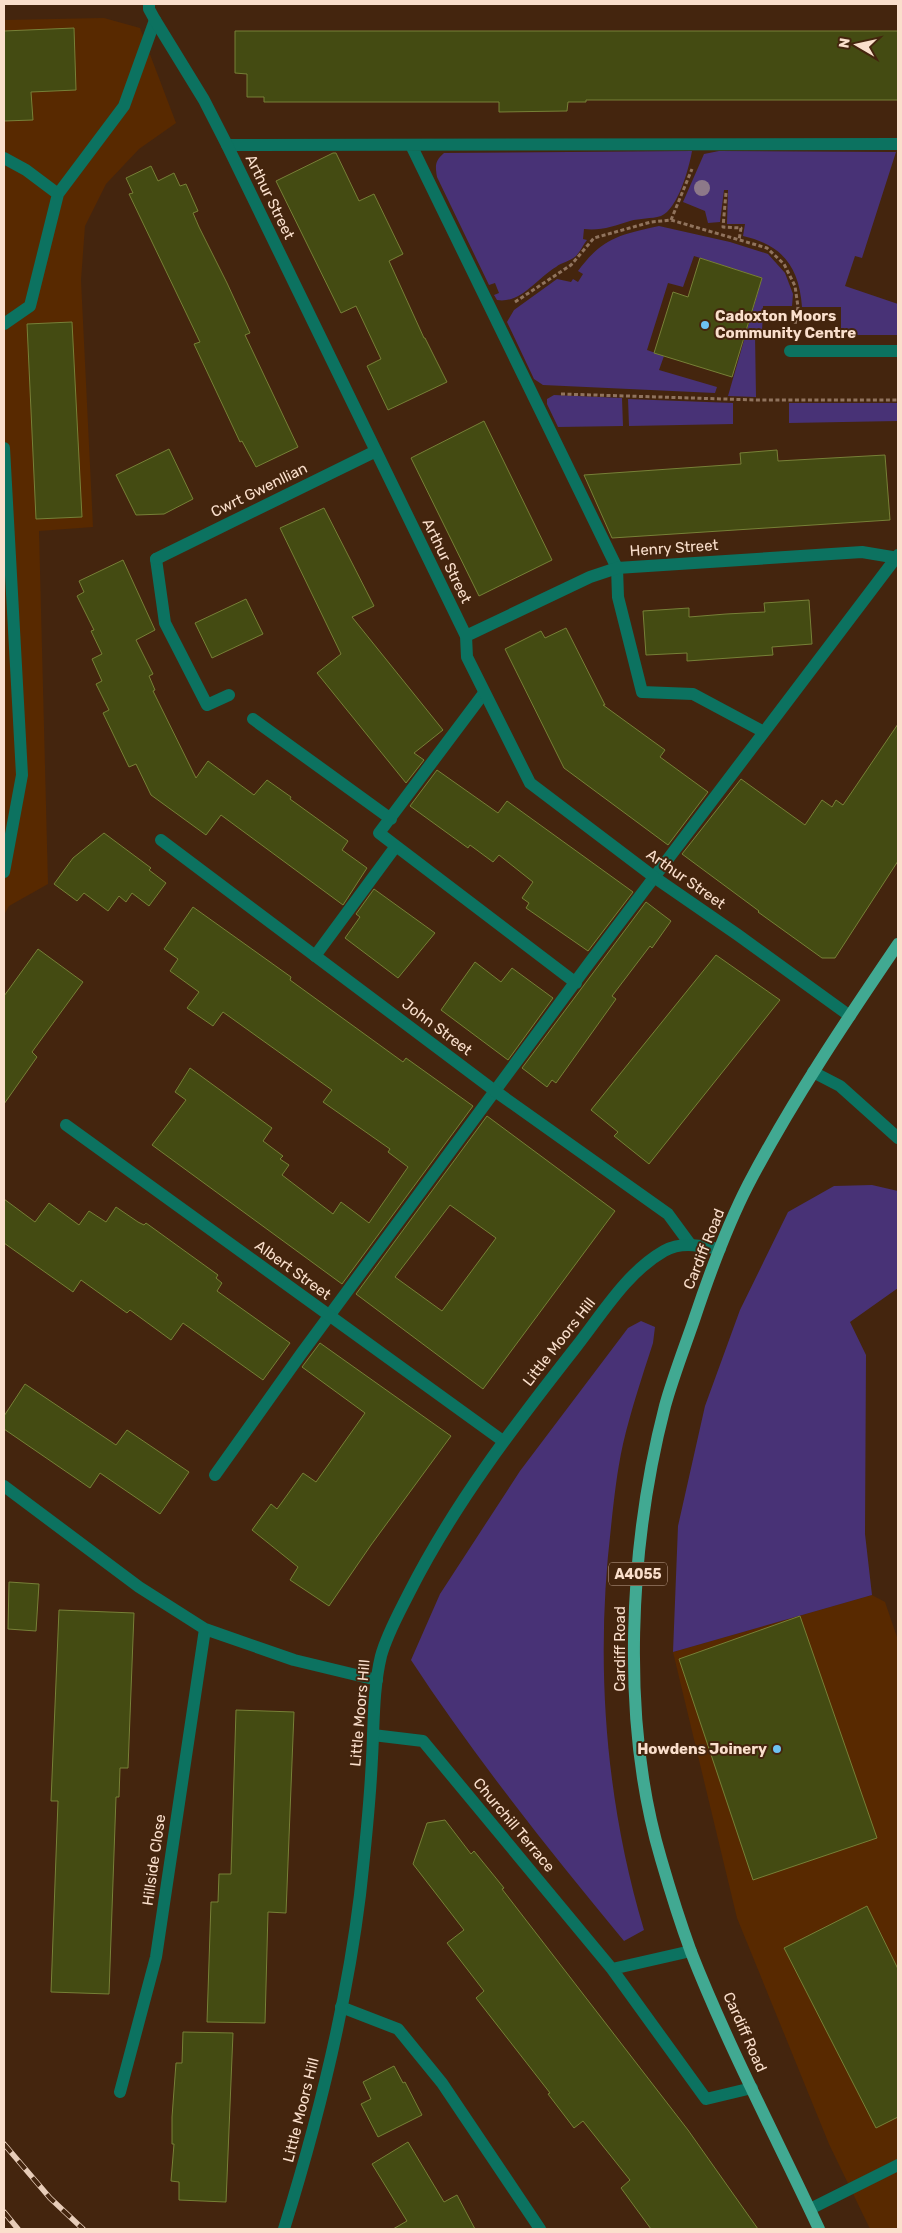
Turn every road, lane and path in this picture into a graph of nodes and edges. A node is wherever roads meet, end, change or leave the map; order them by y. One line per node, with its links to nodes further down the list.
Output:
1 (149, 4): 2 (street, Arthur Street)
2 (155, 20): 5 (street, Arthur Street); 9 (street)
3 (698, 143): 4 (street); 6 (street); 10 (path)
4 (898, 144)
5 (227, 145): 6 (street); 19 (street, Arthur Street)
6 (411, 145): 12 (street)
7 (4, 158): 9 (street)
8 (726, 193): 11 (path)
9 (58, 194): 13 (street)
10 (671, 220): 11 (path); 12 (path)
11 (739, 240): 14 (path)
12 (494, 316): 16 (street)
13 (4, 324)
14 (790, 351): 15 (street)
15 (898, 351)
16 (533, 393): 17 (path); 21 (street)
17 (898, 400)
18 (4, 448): 30 (street)
19 (376, 451): 22 (street, Arthur Street); 24 (street, Cwrt Gwenllian)
20 (898, 557): 21 (street, Henry Street); 26 (street)
21 (617, 568): 22 (street, Henry Street); 26 (street)
22 (466, 636): 23 (street, Arthur Street)
23 (484, 694): 27 (street); 31 (street, Arthur Street)
24 (229, 695)
25 (253, 719): 27 (street)
26 (764, 732): 31 (street)
27 (391, 819): 29 (street)
28 (160, 840): 33 (street, John Street)
29 (396, 846): 33 (street); 34 (street)
30 (4, 872)
31 (654, 878): 34 (street); 35 (street, Arthur Street)
32 (898, 944): 35 (main road, Cardiff Road / A4055)
33 (315, 956): 37 (street, John Street)
34 (576, 982): 37 (street)
35 (850, 1016): 36 (main road, Cardiff Road / A4055)
36 (813, 1072): 39 (street); 41 (main road, Cardiff Road / A4055)
37 (495, 1091): 40 (street, John Street); 42 (street)
38 (66, 1125): 42 (street, Albert Street)
39 (898, 1138)
40 (690, 1244): 41 (street, Little Moors Hill); 43 (street, Little Moors Hill)
41 (720, 1249): 49 (main road, Cardiff Road / A4055)
42 (328, 1316): 43 (street, Albert Street); 44 (street)
43 (503, 1441): 47 (street, Little Moors Hill)
44 (215, 1475)
45 (4, 1486): 46 (street)
46 (205, 1629): 47 (street); 53 (street, Hillside Close)
47 (377, 1680): 48 (street, Little Moors Hill)
48 (374, 1735): 50 (street, Churchill Terrace); 51 (street, Little Moors Hill)
49 (691, 1951): 50 (street); 52 (main road, Cardiff Road / A4055)
50 (612, 1969): 52 (street, Churchill Terrace)
51 (341, 2007): 56 (street, Little Moors Hill); 57 (street)
52 (752, 2088): 55 (main road, Cardiff Road / A4055)
53 (120, 2092)
54 (898, 2165): 55 (street)
55 (810, 2209): 58 (main road, Cardiff Road / A4055)
56 (284, 2229)
57 (540, 2229)
58 (819, 2229)

